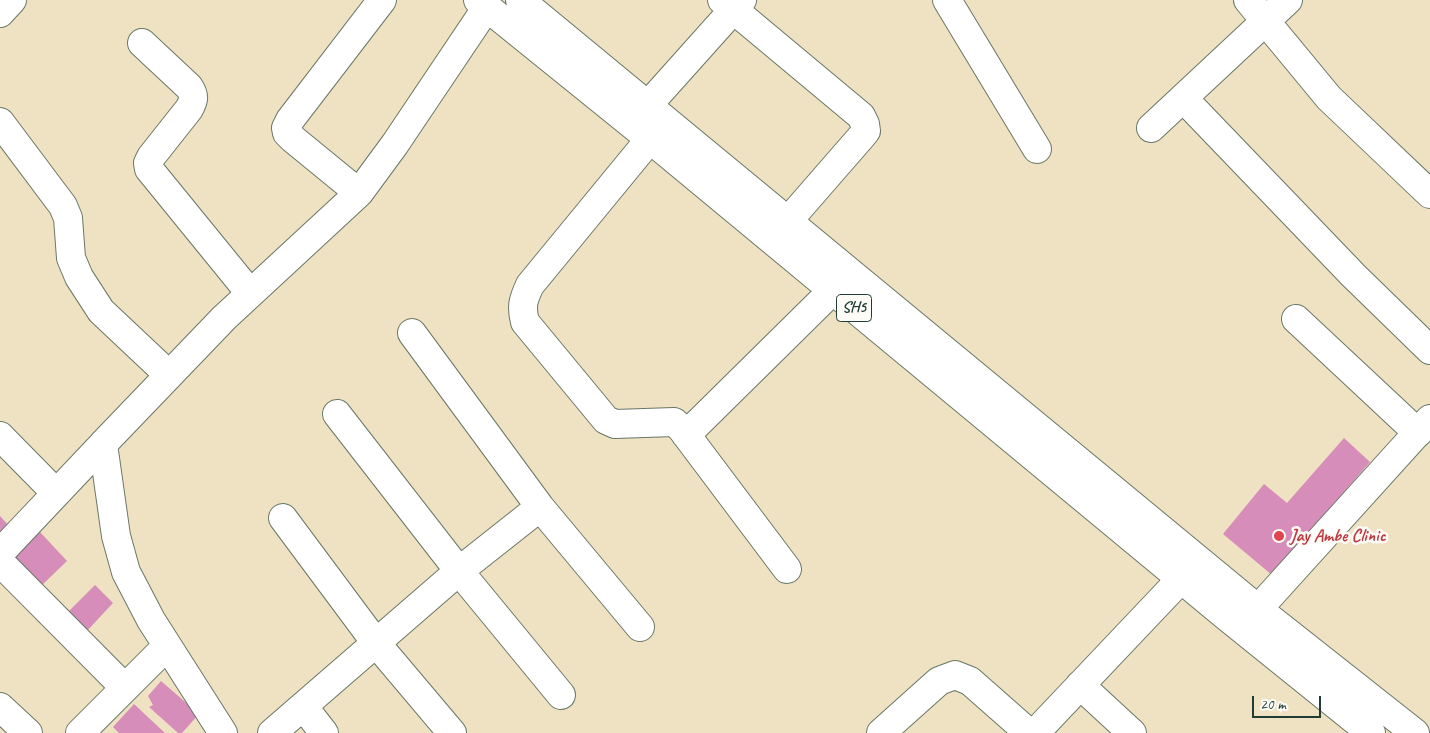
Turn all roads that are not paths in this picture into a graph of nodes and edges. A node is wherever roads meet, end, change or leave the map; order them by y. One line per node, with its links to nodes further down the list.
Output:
1 (12, 0): 9 (street)
2 (382, 0): 18 (street)
3 (520, 0): 13 (street, SH5)
4 (947, 0): 17 (street)
5 (1248, 0): 10 (street)
6 (1288, 0): 10 (street)
7 (732, 3): 13 (street); 20 (street)
8 (483, 4): 16 (street, SH5); 18 (street)
9 (0, 12)
10 (1265, 22): 12 (street); 19 (street)
11 (142, 44): 22 (street)
12 (1183, 98): 15 (street); 25 (street)
13 (648, 105): 20 (street, SH5)
14 (0, 122): 26 (street)
15 (1151, 128)
16 (650, 139): 21 (street, SH5); 29 (street)
17 (1037, 149)
18 (359, 193): 22 (street)
19 (1430, 194)
20 (788, 221): 40 (street, SH5)
21 (833, 290): 29 (street); 39 (street, SH5)
22 (250, 293): 26 (street)
23 (1296, 318): 28 (street)
24 (412, 333): 33 (street)
25 (1430, 350)
26 (169, 375): 31 (street)
27 (337, 414): 38 (street)
28 (1424, 426): 40 (street)
29 (686, 435): 37 (street)
30 (0, 436): 32 (street)
31 (103, 444): 32 (street); 43 (street)
32 (56, 493): 35 (street)
33 (540, 507): 38 (street); 41 (street)
34 (283, 518): 42 (street)
35 (0, 553)
36 (0, 562): 45 (street)
37 (788, 569)
38 (459, 571): 42 (street); 46 (street)
39 (1182, 579): 44 (street); 59 (street, SH5)
40 (1258, 609): 60 (street, SH5)
41 (640, 627)
42 (376, 643): 47 (street); 49 (street)
43 (167, 646): 45 (street); 52 (street)
44 (1080, 685): 57 (street); 58 (street)
45 (125, 688): 51 (street)
46 (561, 695)
47 (303, 706): 53 (street); 54 (street)
48 (0, 707): 50 (street)
49 (450, 732)
50 (28, 733)
51 (80, 733)
52 (223, 733)
53 (272, 733)
54 (324, 733)
55 (881, 733): 56 (street)
56 (1029, 733)
57 (1035, 733)
58 (1132, 733)
59 (1371, 733)
60 (1415, 733)

